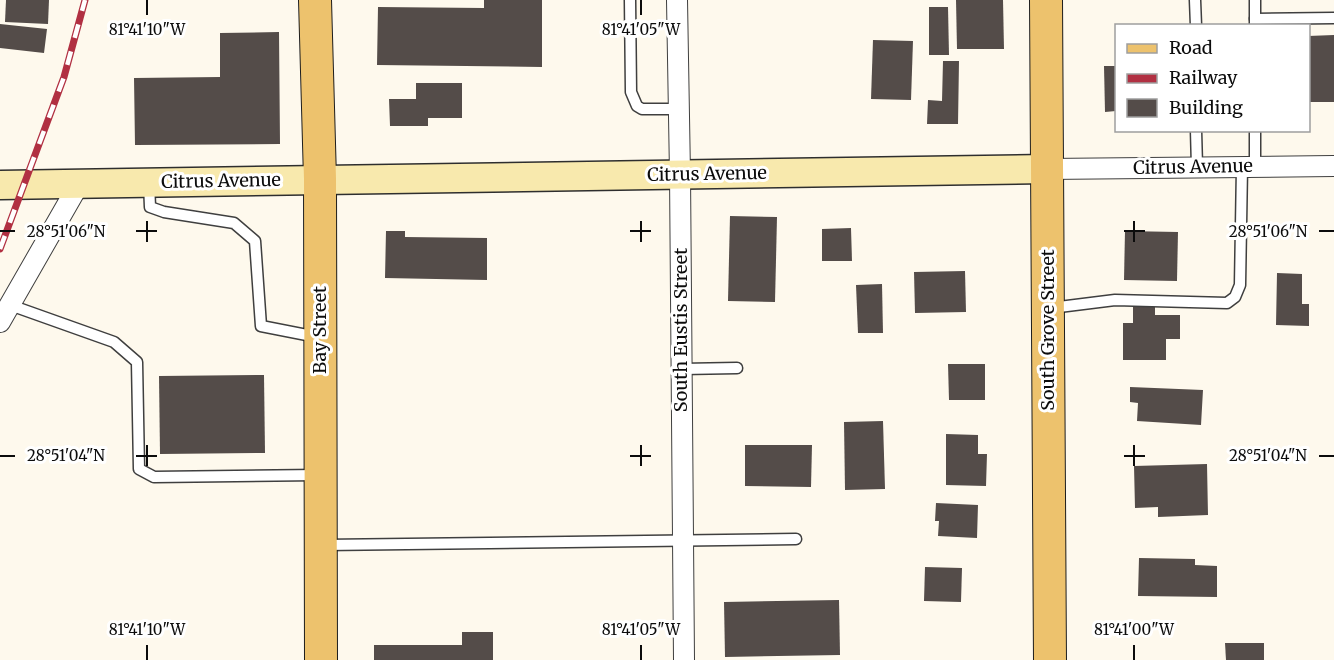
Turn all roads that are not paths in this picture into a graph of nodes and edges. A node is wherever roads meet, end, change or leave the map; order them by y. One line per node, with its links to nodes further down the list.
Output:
1 (315, 0): 18 (main road, Bay Street)
2 (630, 0): 10 (lane)
3 (677, 0): 10 (street, South Eustis Street)
4 (1046, 0): 16 (main road, South Grove Street)
5 (1195, 0): 9 (lane)
6 (1255, 0): 8 (lane)
7 (1334, 18): 8 (lane)
8 (1255, 22)
9 (1196, 24)
10 (678, 109): 17 (street, South Eustis Street)
11 (1196, 132): 15 (lane)
12 (1255, 132): 13 (lane)
13 (1248, 166): 14 (street, Citrus Avenue); 15 (street, Citrus Avenue); 22 (lane)
14 (1334, 166)
15 (1197, 167): 16 (street, Citrus Avenue)
16 (1047, 169): 17 (street, Citrus Avenue); 22 (main road, South Grove Street)
17 (680, 174): 18 (street, Citrus Avenue); 26 (street, South Eustis Street)
18 (320, 179): 19 (street, Citrus Avenue); 24 (main road, Bay Street)
19 (149, 182): 21 (street, Citrus Avenue); 24 (lane)
20 (0, 184): 21 (street, Citrus Avenue)
21 (79, 184): 23 (street)
22 (1048, 309): 33 (main road, South Grove Street)
23 (5, 314): 27 (lane)
24 (320, 337): 27 (main road, Bay Street)
25 (737, 368): 26 (lane)
26 (681, 369): 29 (street, South Eustis Street)
27 (321, 475): 30 (main road, Bay Street)
28 (796, 539): 29 (lane)
29 (683, 540): 30 (lane); 32 (street, South Eustis Street)
30 (321, 545): 31 (main road, Bay Street)
31 (321, 660)
32 (684, 660)
33 (1050, 660)

